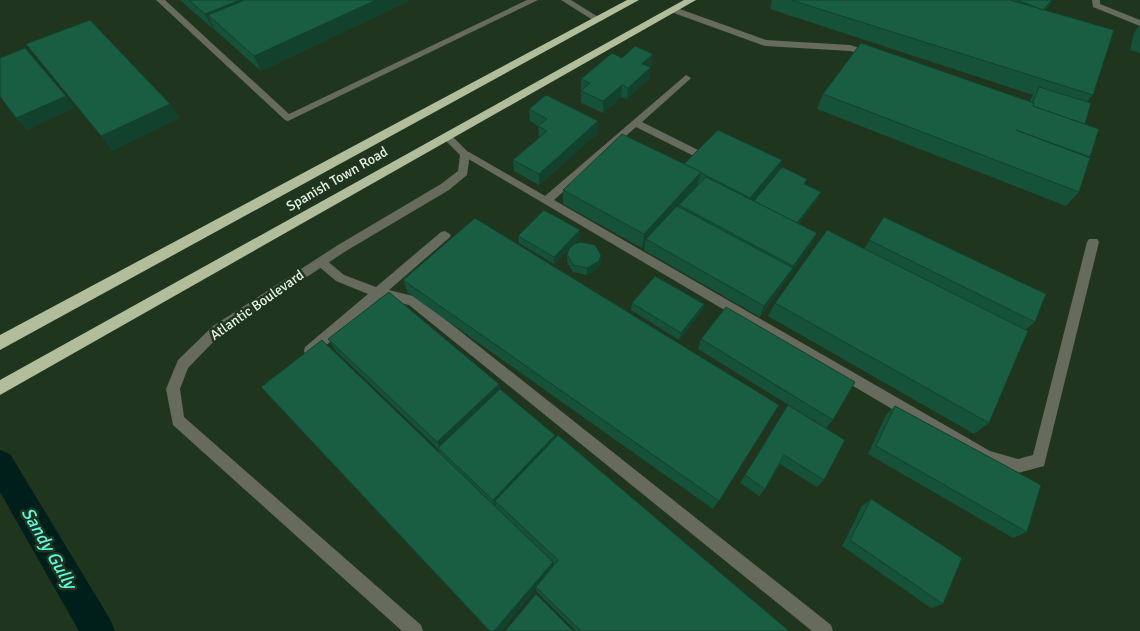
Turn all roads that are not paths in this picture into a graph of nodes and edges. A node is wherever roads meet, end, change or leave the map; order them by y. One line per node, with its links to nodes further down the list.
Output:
1 (160, 0): 2 (street)
2 (534, 0)
3 (566, 0): 8 (street)
4 (634, 0): 8 (highway, Spanish Town Road)
5 (691, 0): 7 (highway, Spanish Town Road)
6 (1096, 0): 9 (street)
7 (674, 10): 10 (street); 13 (highway, Spanish Town Road)
8 (599, 20): 21 (highway, Spanish Town Road)
9 (1140, 23)
10 (884, 57)
11 (686, 78): 12 (street)
12 (636, 124): 15 (street); 16 (street)
13 (446, 136): 14 (street); 23 (highway, Spanish Town Road)
14 (465, 154): 16 (street); 19 (street, Atlantic Boulevard)
15 (698, 154)
16 (546, 201): 18 (street)
17 (445, 235): 20 (street)
18 (1093, 242)
19 (321, 262): 20 (street); 24 (street, Atlantic Boulevard)
20 (377, 292): 22 (street); 25 (street)
21 (0, 343)
22 (300, 360)
23 (0, 388)
24 (415, 631)
25 (825, 631)

